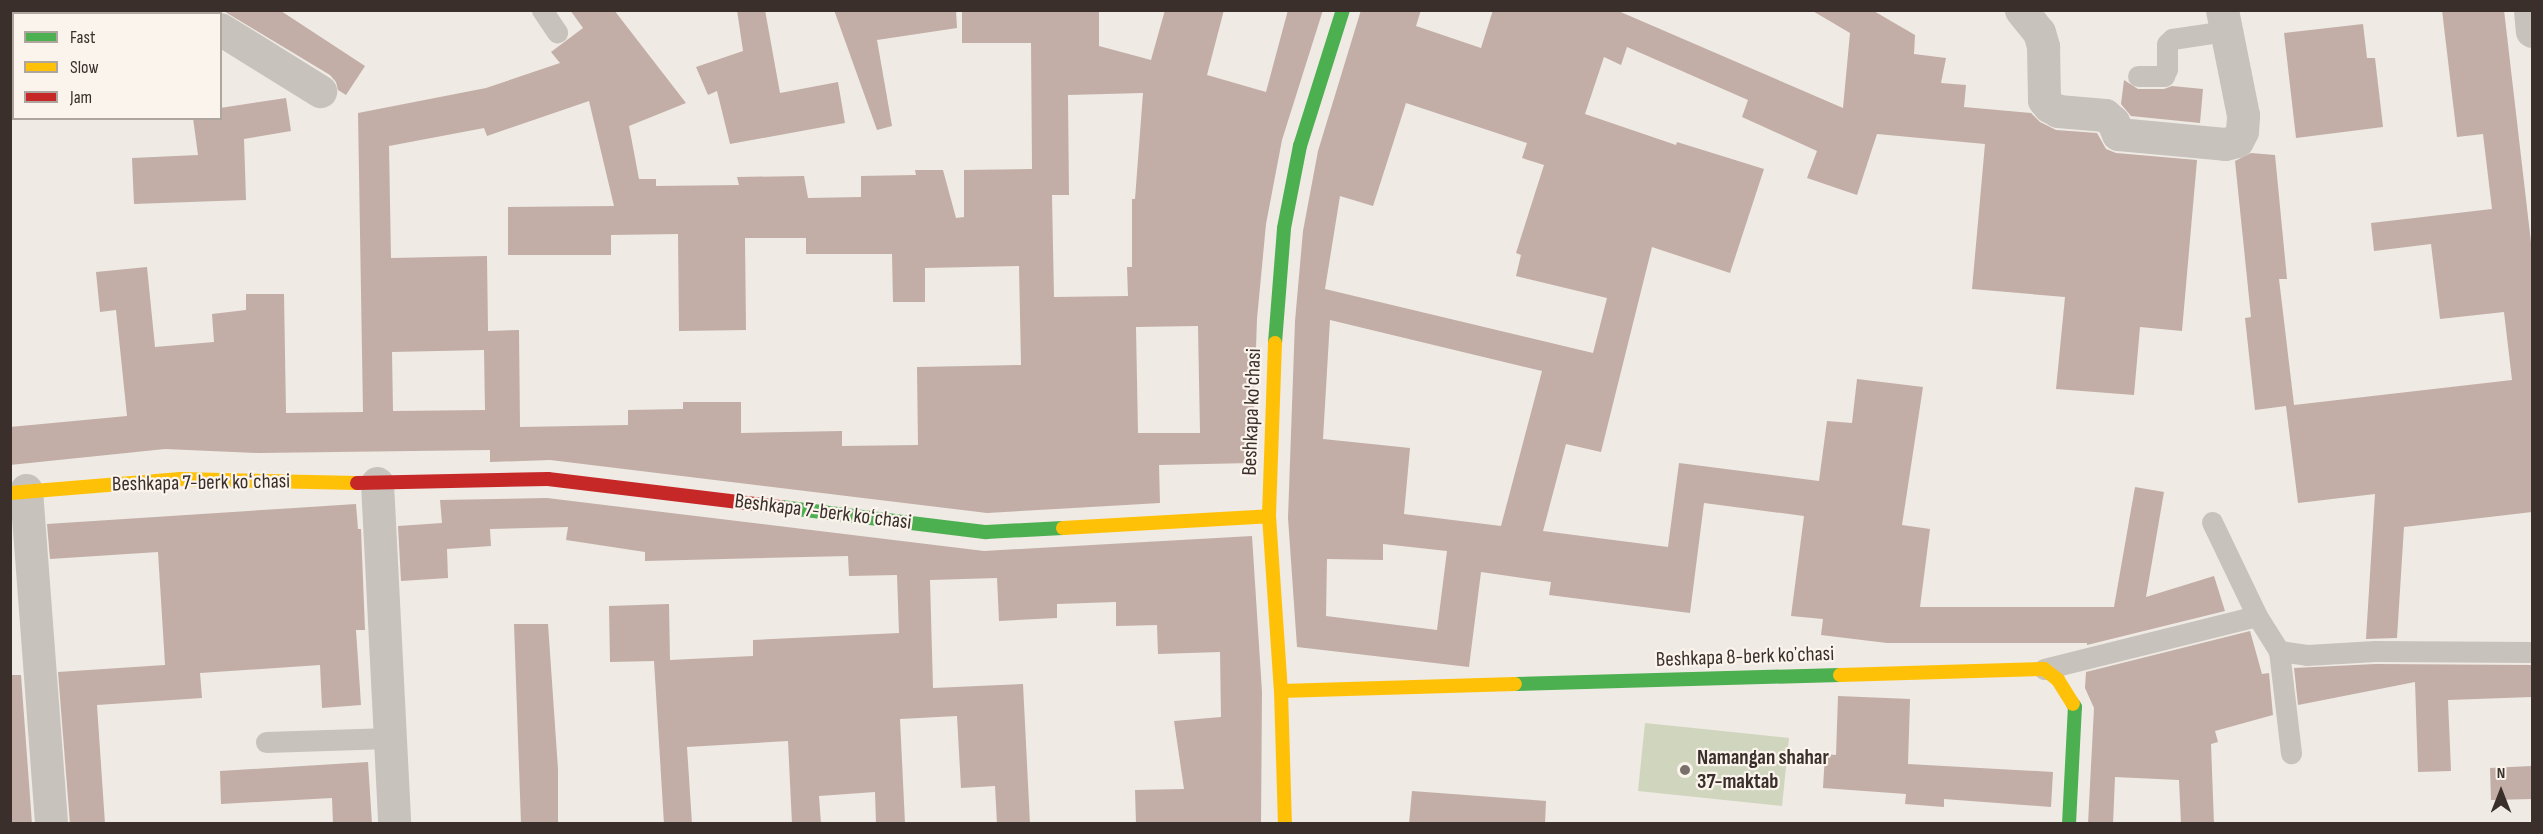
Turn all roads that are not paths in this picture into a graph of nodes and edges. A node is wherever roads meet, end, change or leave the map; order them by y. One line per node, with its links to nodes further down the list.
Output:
1 (542, 10): 8 (lane)
2 (1343, 10): 13 (street, Beshkapa ko'chasi)
3 (2021, 10): 5 (street)
4 (2530, 10): 7 (street)
5 (2224, 21): 9 (lane)
6 (222, 30): 10 (street)
7 (2532, 31)
8 (557, 32)
9 (2138, 76)
10 (320, 91)
11 (377, 483): 12 (street, Beshkapa 7-berk koʻchasi); 13 (street, Beshkapa 7-berk koʻchasi); 20 (street)
12 (18, 491): 23 (street, Beshkapa 7-berk koʻchasi)
13 (1269, 516): 19 (street, Beshkapa ko'chasi)
14 (2212, 522): 15 (lane)
15 (2257, 616): 16 (lane); 18 (lane)
16 (2279, 651): 17 (lane); 22 (lane)
17 (2532, 652)
18 (2044, 669): 19 (street, Beshkapa 8-berk koʼchasi); 26 (street)
19 (1281, 691): 25 (street, Beshkapa ko'chasi)
20 (389, 738): 21 (lane); 24 (street)
21 (266, 742)
22 (2291, 753)
23 (51, 824)
24 (394, 824)
25 (1285, 824)
26 (2069, 824)

